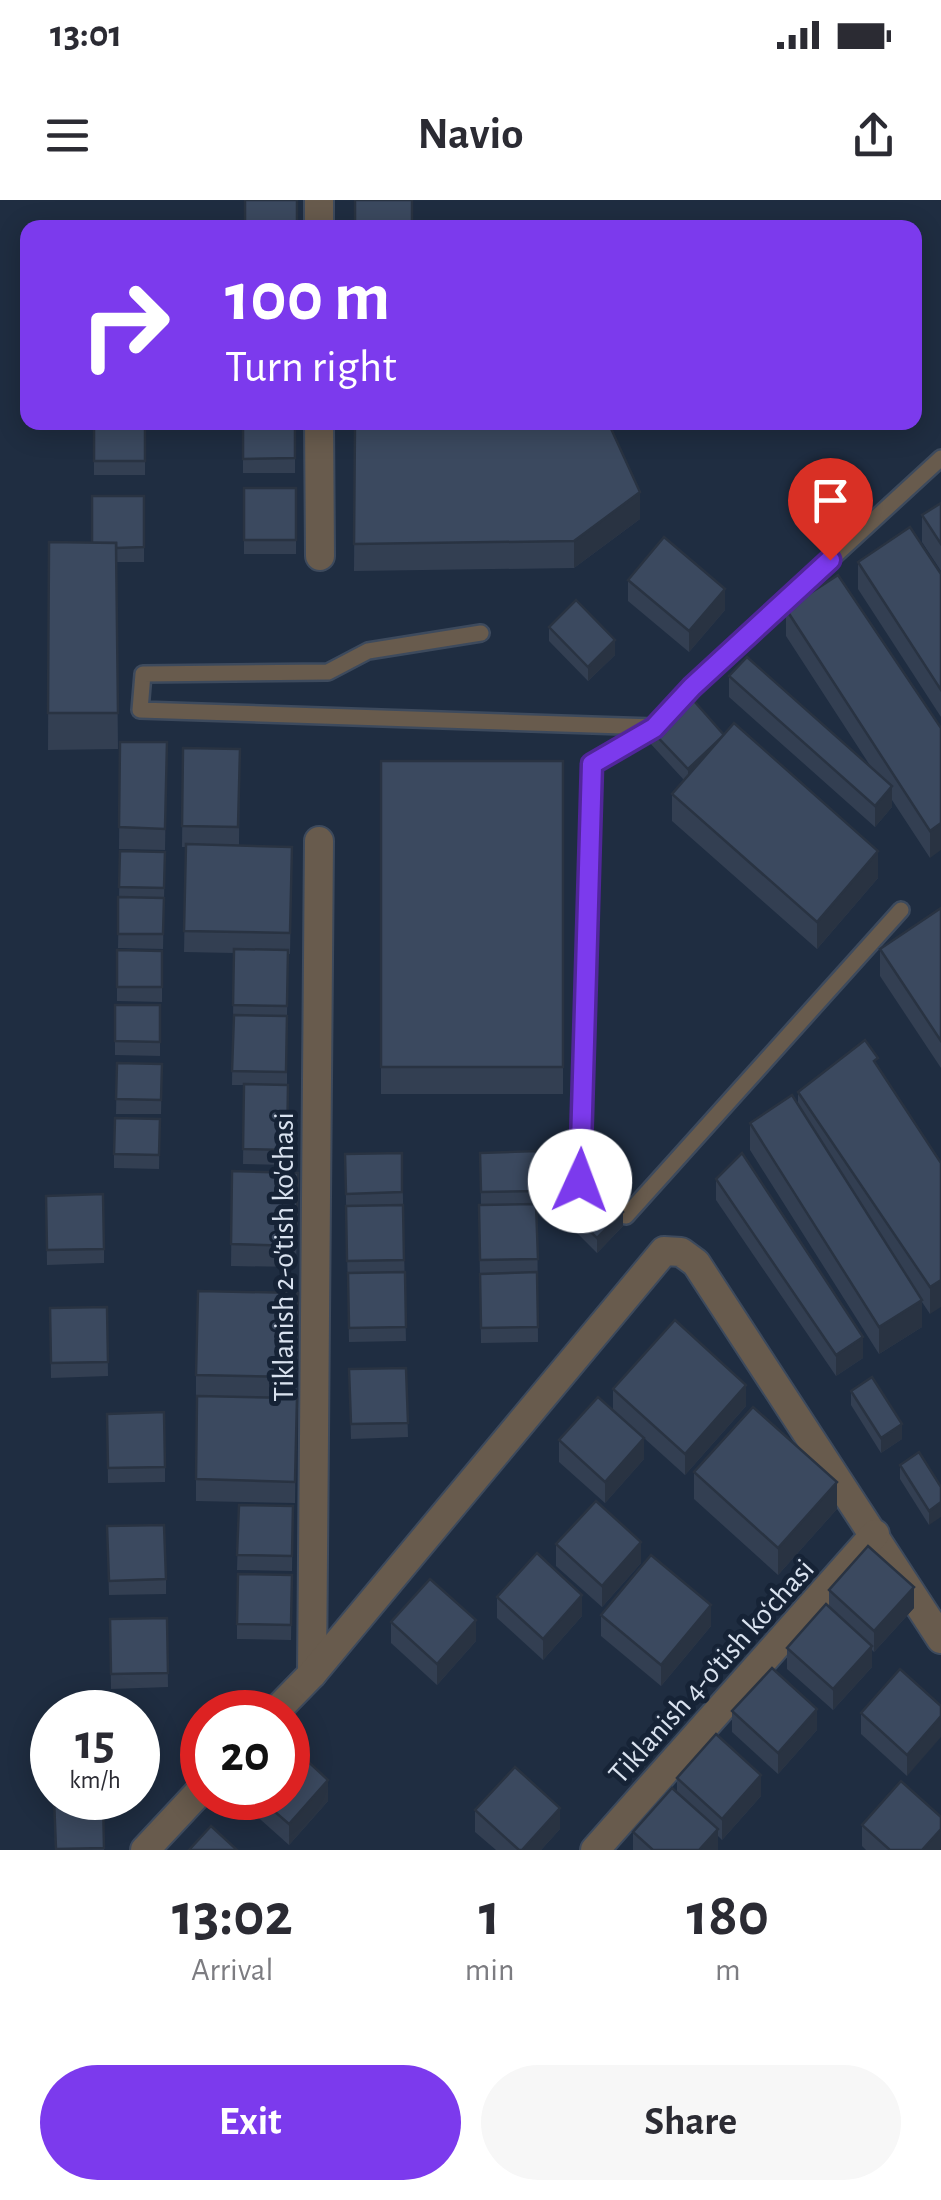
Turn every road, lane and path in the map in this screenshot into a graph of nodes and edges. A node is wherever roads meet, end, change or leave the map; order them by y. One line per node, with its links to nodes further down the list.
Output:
1 (319, 430): 3 (street)
2 (941, 458): 5 (lane)
3 (320, 556)
4 (480, 633): 5 (lane)
5 (654, 728): 7 (lane)
6 (319, 841): 10 (street, Tiklanish 2-o'tish ko'chasi)
7 (901, 910)
8 (875, 1534): 9 (street); 10 (street); 14 (street, Tiklanish 4-o'tish ko‘chasi)
9 (941, 1639)
10 (312, 1674): 11 (street)
11 (296, 1690)
12 (180, 1813): 13 (street)
13 (145, 1850)
14 (595, 1850)

